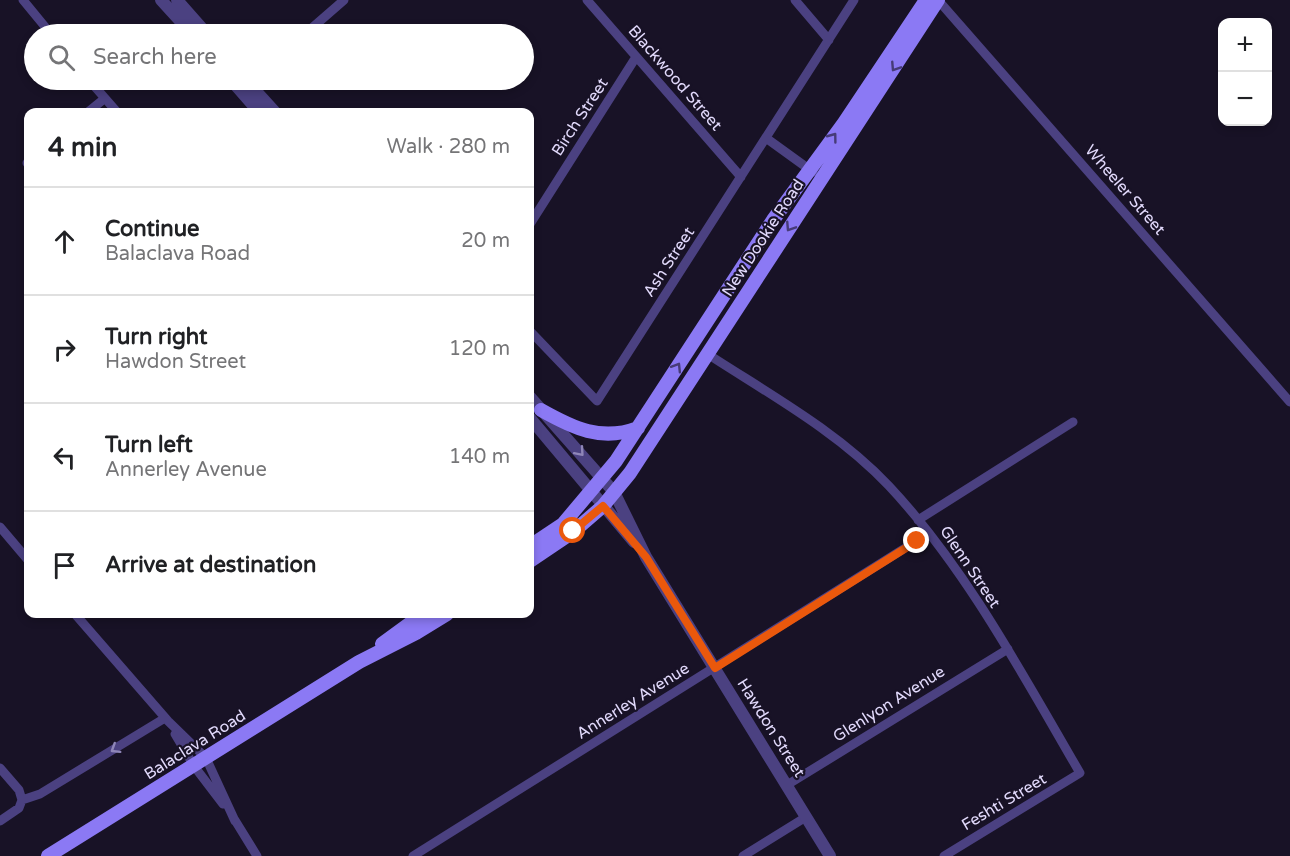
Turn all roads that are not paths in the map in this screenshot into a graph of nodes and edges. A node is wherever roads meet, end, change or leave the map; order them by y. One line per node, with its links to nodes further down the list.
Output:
1 (23, 0): 10 (street)
2 (161, 0): 11 (street)
3 (177, 0): 12 (street)
4 (344, 0): 13 (street)
5 (587, 0): 15 (street, Blackwood Street)
6 (795, 0): 14 (street)
7 (854, 0): 14 (street, Ash Street)
8 (926, 0): 25 (main road, New Dookie Road, one-way to 8)
9 (938, 0): 27 (main road, New Dookie Road, one-way to 27); 31 (street, Wheeler Street)
10 (43, 24)
11 (183, 24)
12 (198, 24)
13 (316, 24)
14 (829, 40): 24 (street, Ash Street)
15 (636, 57): 26 (street, Blackwood Street); 28 (street, Birch Street)
16 (97, 90): 19 (street)
17 (250, 90): 22 (street)
18 (254, 90): 23 (street)
19 (104, 99): 20 (street); 21 (street)
20 (93, 108)
21 (113, 108)
22 (257, 108)
23 (270, 108)
24 (766, 138): 25 (street); 26 (street, Ash Street)
25 (809, 169): 27 (street); 34 (main road, New Dookie Road, one-way to 25)
26 (741, 177): 29 (street, Ash Street)
27 (822, 178): 30 (main road, New Dookie Road, one-way to 30)
28 (534, 218)
29 (534, 335)
30 (706, 353): 37 (main road, New Dookie Road); 39 (street, Glenn Street)
31 (1290, 402)
32 (535, 414): 34 (main road); 35 (street, Hawdon Street, one-way to 35); 36 (street, Hawdon Street)
33 (1073, 422): 39 (street)
34 (638, 428): 35 (main road, New Dookie Road)
35 (602, 477): 36 (main road, New Dookie Road); 37 (street, Hawdon Street)
36 (591, 492): 38 (street, Hawdon Street); 42 (main road)
37 (614, 492): 38 (main road, New Dookie Road); 44 (street, Hawdon Street)
38 (603, 506): 44 (street, Hawdon Street); 45 (main road)
39 (918, 520): 41 (street, Glenn Street)
40 (0, 527): 43 (street)
41 (929, 534): 49 (street, Glenn Street); 51 (street, Annerley Avenue)
42 (534, 543)
43 (24, 555)
44 (646, 557): 51 (street, Hawdon Street)
45 (534, 558)
46 (79, 618): 52 (street)
47 (418, 618): 50 (main road, Balaclava Road)
48 (440, 618): 50 (main road, Balaclava Road)
49 (1008, 649): 55 (street, Glenn Street); 56 (street, Glenlyon Avenue)
50 (359, 662): 53 (main road, Balaclava Road)
51 (715, 668): 56 (street, Hawdon Street); 63 (street, Annerley Avenue)
52 (167, 719): 53 (street); 53 (street); 57 (street, one-way to 57)
53 (200, 762): 59 (street); 59 (street); 61 (main road, Balaclava Road)
54 (0, 768): 57 (street)
55 (1080, 773): 66 (street, Feshti Street)
56 (787, 785): 58 (street, Hawdon Street)
57 (22, 800): 60 (street)
58 (806, 817): 64 (street); 65 (street, Hawdon Street)
59 (236, 820): 62 (street)
60 (0, 821)
61 (48, 856)
62 (257, 856)
63 (413, 856)
64 (743, 856)
65 (830, 856)
66 (944, 856)

